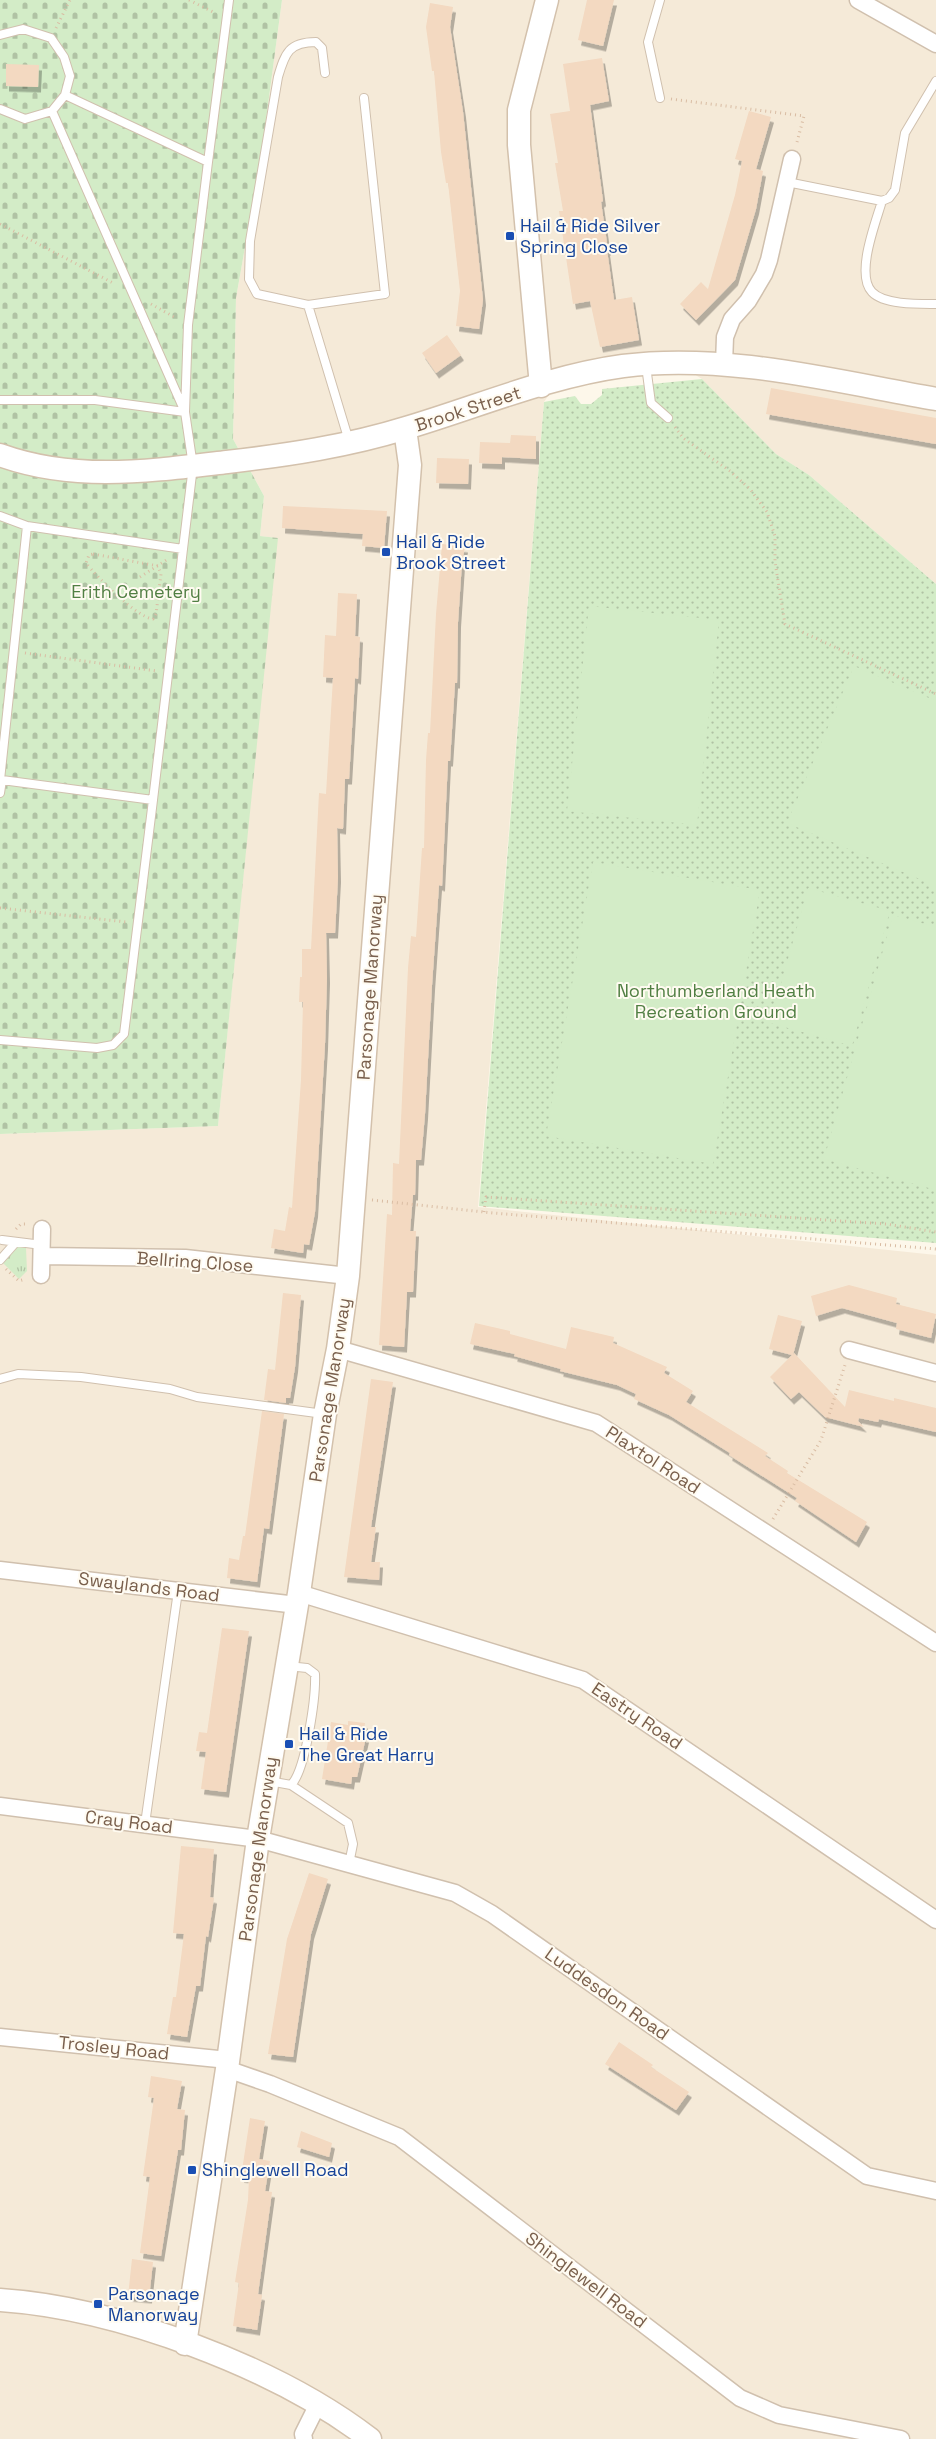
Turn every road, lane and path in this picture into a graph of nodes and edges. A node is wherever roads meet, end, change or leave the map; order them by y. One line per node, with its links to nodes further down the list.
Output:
1 (70, 0): 9 (path)
2 (189, 0): 7 (path)
3 (229, 0): 7 (lane)
4 (547, 0): 29 (street)
5 (660, 0): 15 (lane)
6 (858, 0): 10 (street)
7 (226, 18): 19 (lane)
8 (0, 35): 9 (lane)
9 (51, 38): 13 (lane)
10 (936, 44)
11 (325, 73): 25 (lane)
12 (936, 81): 21 (lane)
13 (65, 95): 17 (lane); 19 (lane)
14 (364, 98): 25 (lane)
15 (660, 98): 18 (path)
16 (0, 109): 17 (lane)
17 (52, 111): 23 (lane)
18 (792, 159): 20 (street)
19 (208, 162): 26 (lane)
20 (787, 182): 21 (lane); 27 (street)
21 (882, 201): 24 (lane)
22 (0, 224): 23 (path)
23 (134, 294): 26 (path); 32 (lane)
24 (936, 304)
25 (308, 305): 35 (lane)
26 (188, 325): 32 (lane)
27 (724, 364): 28 (street, Brook Street); 30 (street, Brook Street)
28 (646, 365): 29 (street, Brook Street); 33 (lane)
29 (541, 386): 34 (street, Brook Street)
30 (936, 399)
31 (0, 400): 32 (lane)
32 (185, 412): 37 (lane)
33 (668, 418): 45 (path)
34 (405, 429): 35 (street, Brook Street); 52 (street, Parsonage Manorway)
35 (349, 443): 37 (street, Brook Street)
36 (0, 455): 37 (street, Brook Street)
37 (193, 466): 40 (lane)
38 (0, 516): 39 (lane)
39 (27, 526): 40 (lane); 43 (lane)
40 (183, 550): 41 (path); 44 (lane)
41 (158, 566): 41 (path); 42 (path)
42 (140, 577)
43 (14, 652): 44 (path); 46 (lane)
44 (168, 672): 48 (lane)
45 (936, 694)
46 (1, 780): 47 (lane); 48 (lane)
47 (0, 793)
48 (153, 800): 50 (lane)
49 (0, 908): 50 (path)
50 (139, 923): 51 (lane)
51 (0, 1040)
52 (354, 1198): 53 (path); 61 (street, Parsonage Manorway)
53 (484, 1212): 54 (path); 58 (path)
54 (936, 1232)
55 (2, 1240): 56 (lane)
56 (16, 1242): 57 (lane); 59 (lane)
57 (42, 1243): 60 (street); 61 (street, Bellring Close)
58 (936, 1248)
59 (0, 1262): 60 (path)
60 (41, 1274)
61 (348, 1276): 62 (street, Parsonage Manorway)
62 (338, 1349): 66 (street, Parsonage Manorway); 67 (street, Plaxtol Road)
63 (849, 1350): 64 (street); 67 (path)
64 (936, 1373)
65 (0, 1379): 66 (lane)
66 (325, 1414): 70 (street, Parsonage Manorway)
67 (765, 1532): 71 (street, Plaxtol Road)
68 (0, 1570): 69 (street, Swaylands Road)
69 (178, 1590): 70 (street, Swaylands Road); 76 (lane)
70 (298, 1599): 72 (street, Parsonage Manorway); 79 (street, Eastry Road)
71 (936, 1643)
72 (286, 1666): 73 (street, Parsonage Manorway); 74 (lane)
73 (267, 1781): 74 (lane); 77 (street, Parsonage Manorway)
74 (291, 1784): 78 (lane)
75 (0, 1806): 76 (street, Cray Road)
76 (145, 1824): 77 (street, Cray Road)
77 (258, 1839): 78 (street, Luddesdon Road); 81 (street, Parsonage Manorway)
78 (349, 1865): 82 (street, Luddesdon Road)
79 (936, 1920)
80 (0, 2037): 81 (street, Trosley Road)
81 (228, 2064): 84 (street, Parsonage Manorway); 88 (street, Shinglewell Road)
82 (936, 2191)
83 (0, 2300): 84 (street)
84 (186, 2344): 85 (street)
85 (318, 2404): 86 (street); 87 (street)
86 (304, 2439)
87 (370, 2439)
88 (901, 2439)

